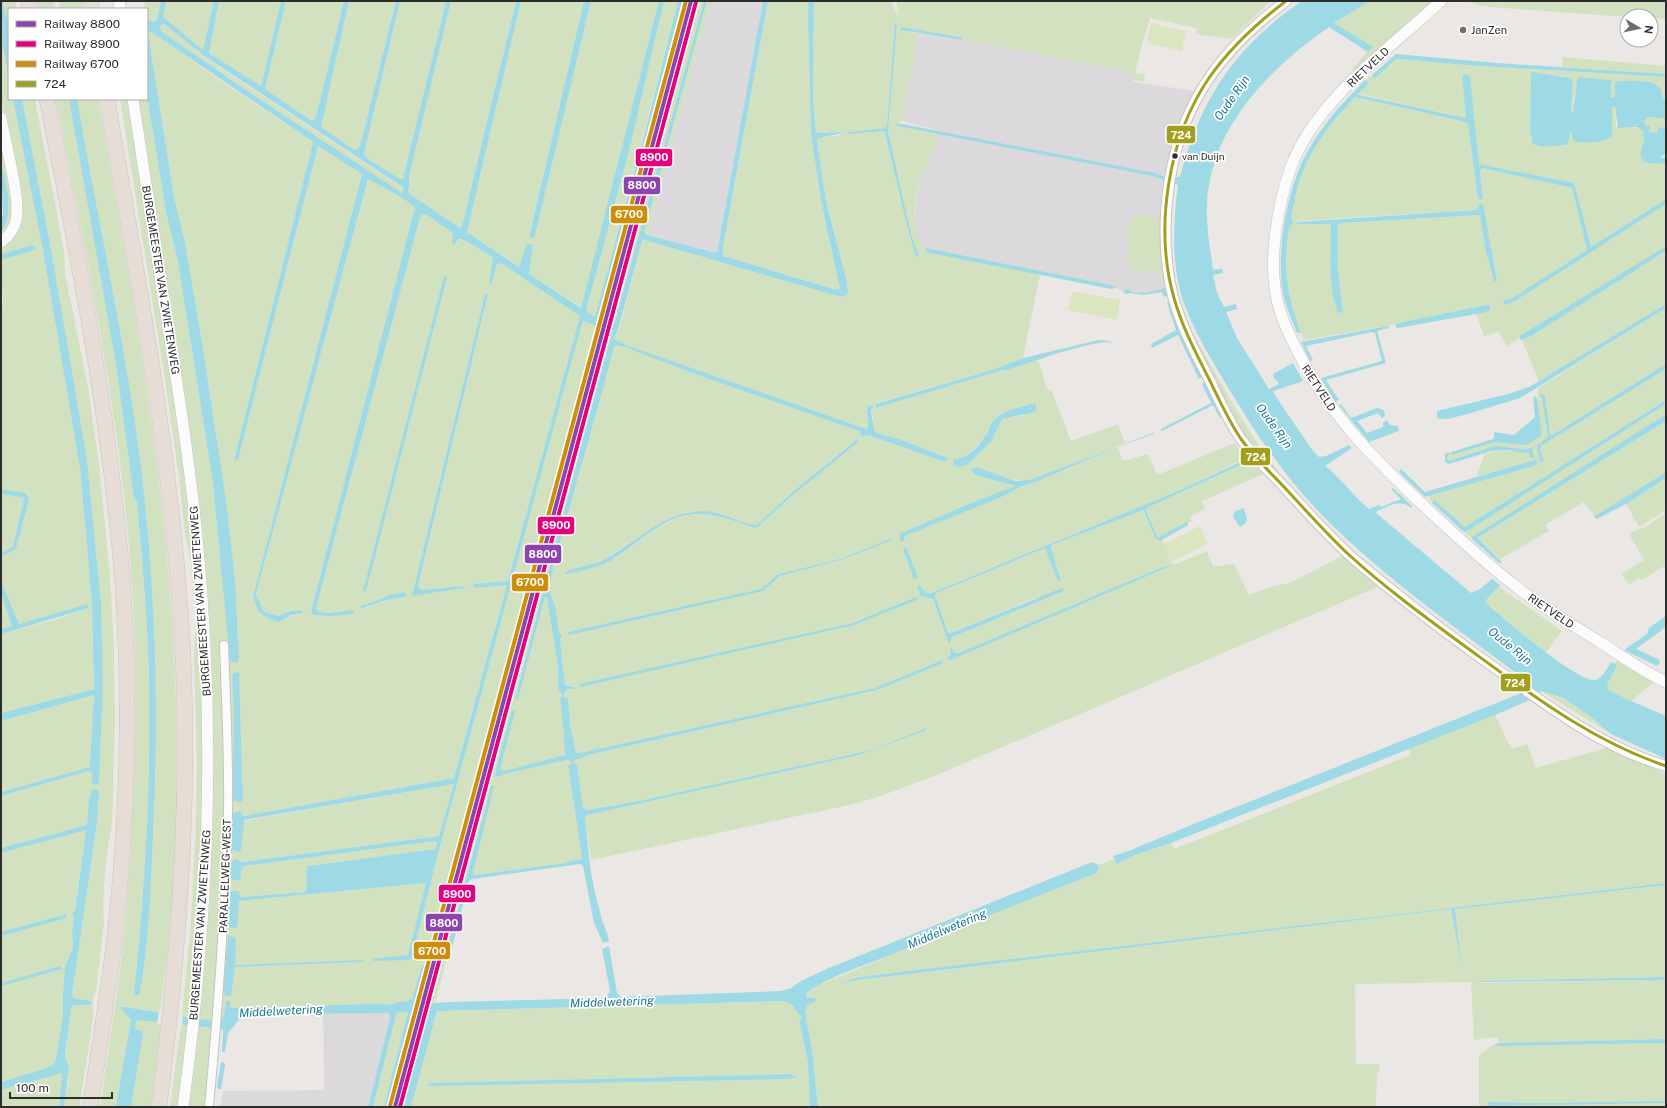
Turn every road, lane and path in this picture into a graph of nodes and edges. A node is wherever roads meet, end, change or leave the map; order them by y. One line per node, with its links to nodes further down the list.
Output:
1 (1286, 1): 10 (street)
2 (1441, 1): 9 (main road, RIETVELD)
3 (47, 100): 11 (highway)
4 (107, 100): 12 (highway)
5 (132, 100): 13 (main road, BURGEMEESTER VAN ZWIETENWEG)
6 (1, 118): 7 (main road)
7 (1, 242)
8 (224, 645): 14 (street, PARALLELWEG-WEST)
9 (1666, 682)
10 (1666, 766)
11 (90, 1107)
12 (159, 1107)
13 (182, 1107)
14 (209, 1107)

